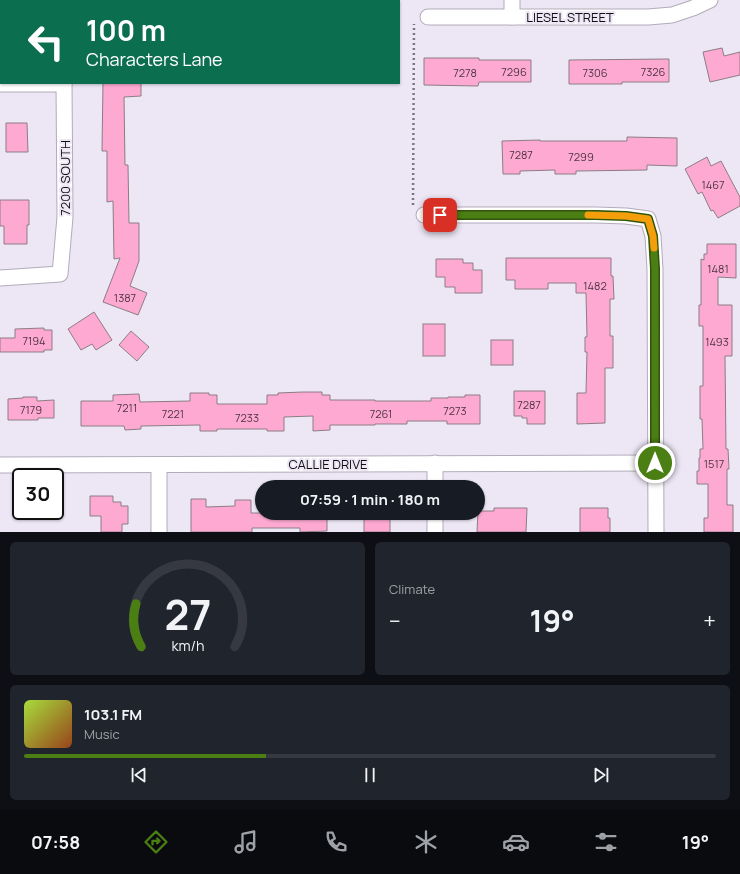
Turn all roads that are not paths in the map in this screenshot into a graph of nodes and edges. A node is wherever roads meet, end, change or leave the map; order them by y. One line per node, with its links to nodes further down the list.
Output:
1 (512, 0): 4 (street)
2 (710, 0): 4 (street, LIESEL STREET)
3 (428, 17): 4 (street, LIESEL STREET)
4 (512, 17)
5 (64, 84): 7 (street, 7200 SOUTH)
6 (424, 215): 9 (street)
7 (0, 278)
8 (435, 463): 9 (street, CALLIE DRIVE); 11 (street, CALLIE DRIVE); 12 (street)
9 (655, 463): 16 (street)
10 (0, 465): 11 (street, CALLIE DRIVE)
11 (159, 465): 14 (street)
12 (435, 480)
13 (435, 520): 15 (street)
14 (159, 532)
15 (435, 532)
16 (656, 532)

